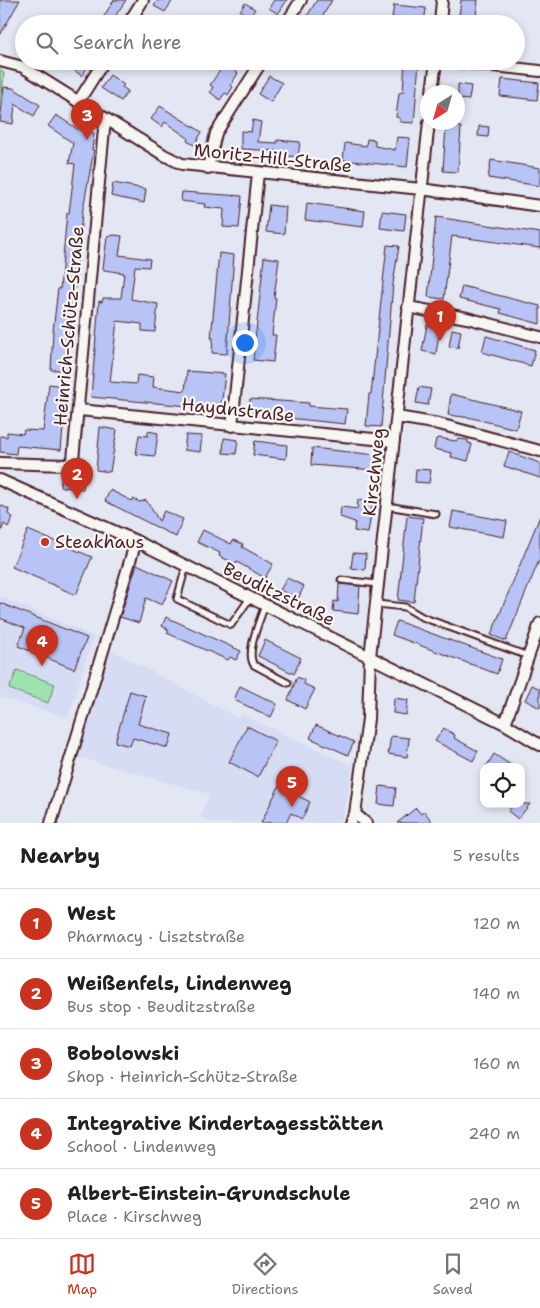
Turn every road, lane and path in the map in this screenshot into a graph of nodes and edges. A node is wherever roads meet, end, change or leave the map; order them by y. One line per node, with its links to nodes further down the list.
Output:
1 (143, 0): 4 (street)
2 (301, 0): 5 (street)
3 (442, 0): 6 (street)
4 (134, 15)
5 (292, 15)
6 (441, 15)
7 (0, 61): 8 (street, Moritz-Hill-Straße)
8 (15, 65)
9 (525, 69): 14 (street)
10 (28, 70): 16 (street, Moritz-Hill-Straße)
11 (98, 70): 16 (street)
12 (256, 70): 19 (street)
13 (435, 70): 15 (street)
14 (540, 71)
15 (433, 85)
16 (78, 102): 17 (street, Moritz-Hill-Straße)
17 (107, 120): 19 (street, Moritz-Hill-Straße); 25 (street, Heinrich-Schütz-Straße)
18 (428, 130): 21 (street, Kirschweg)
19 (208, 168): 20 (street, Moritz-Hill-Straße)
20 (258, 173): 21 (street, Moritz-Hill-Straße); 27 (street)
21 (421, 190): 22 (street, Moritz-Hill-Straße); 23 (street, Kirschweg)
22 (540, 206)
23 (408, 307): 24 (street); 26 (street, Kirschweg)
24 (540, 337)
25 (79, 410): 27 (street, Haydnstraße); 30 (street, Heinrich-Schütz-Straße)
26 (397, 417): 28 (street, Kirschweg); 29 (street)
27 (232, 426): 28 (street, Haydnstraße)
28 (394, 442): 32 (street, Kirschweg)
29 (540, 451)
30 (0, 463)
31 (0, 480): 34 (street, Beuditzstraße)
32 (386, 506): 33 (lane); 37 (street, Kirschweg)
33 (436, 514)
34 (136, 541): 35 (street, Beuditzstraße); 48 (street)
35 (186, 566): 38 (street, Beuditzstraße); 38 (lane)
36 (341, 580): 37 (lane)
37 (379, 584): 39 (street, Kirschweg)
38 (250, 598): 40 (street, Beuditzstraße)
39 (377, 604): 42 (lane); 43 (street, Kirschweg)
40 (265, 605): 43 (street, Beuditzstraße); 44 (lane)
41 (540, 623): 42 (street)
42 (528, 656): 45 (street)
43 (370, 657): 45 (street, Beuditzstraße); 47 (street, Kirschweg)
44 (288, 683)
45 (505, 724): 46 (street, Beuditzstraße)
46 (540, 745)
47 (353, 819): 49 (street)
48 (50, 823)
49 (366, 823)

